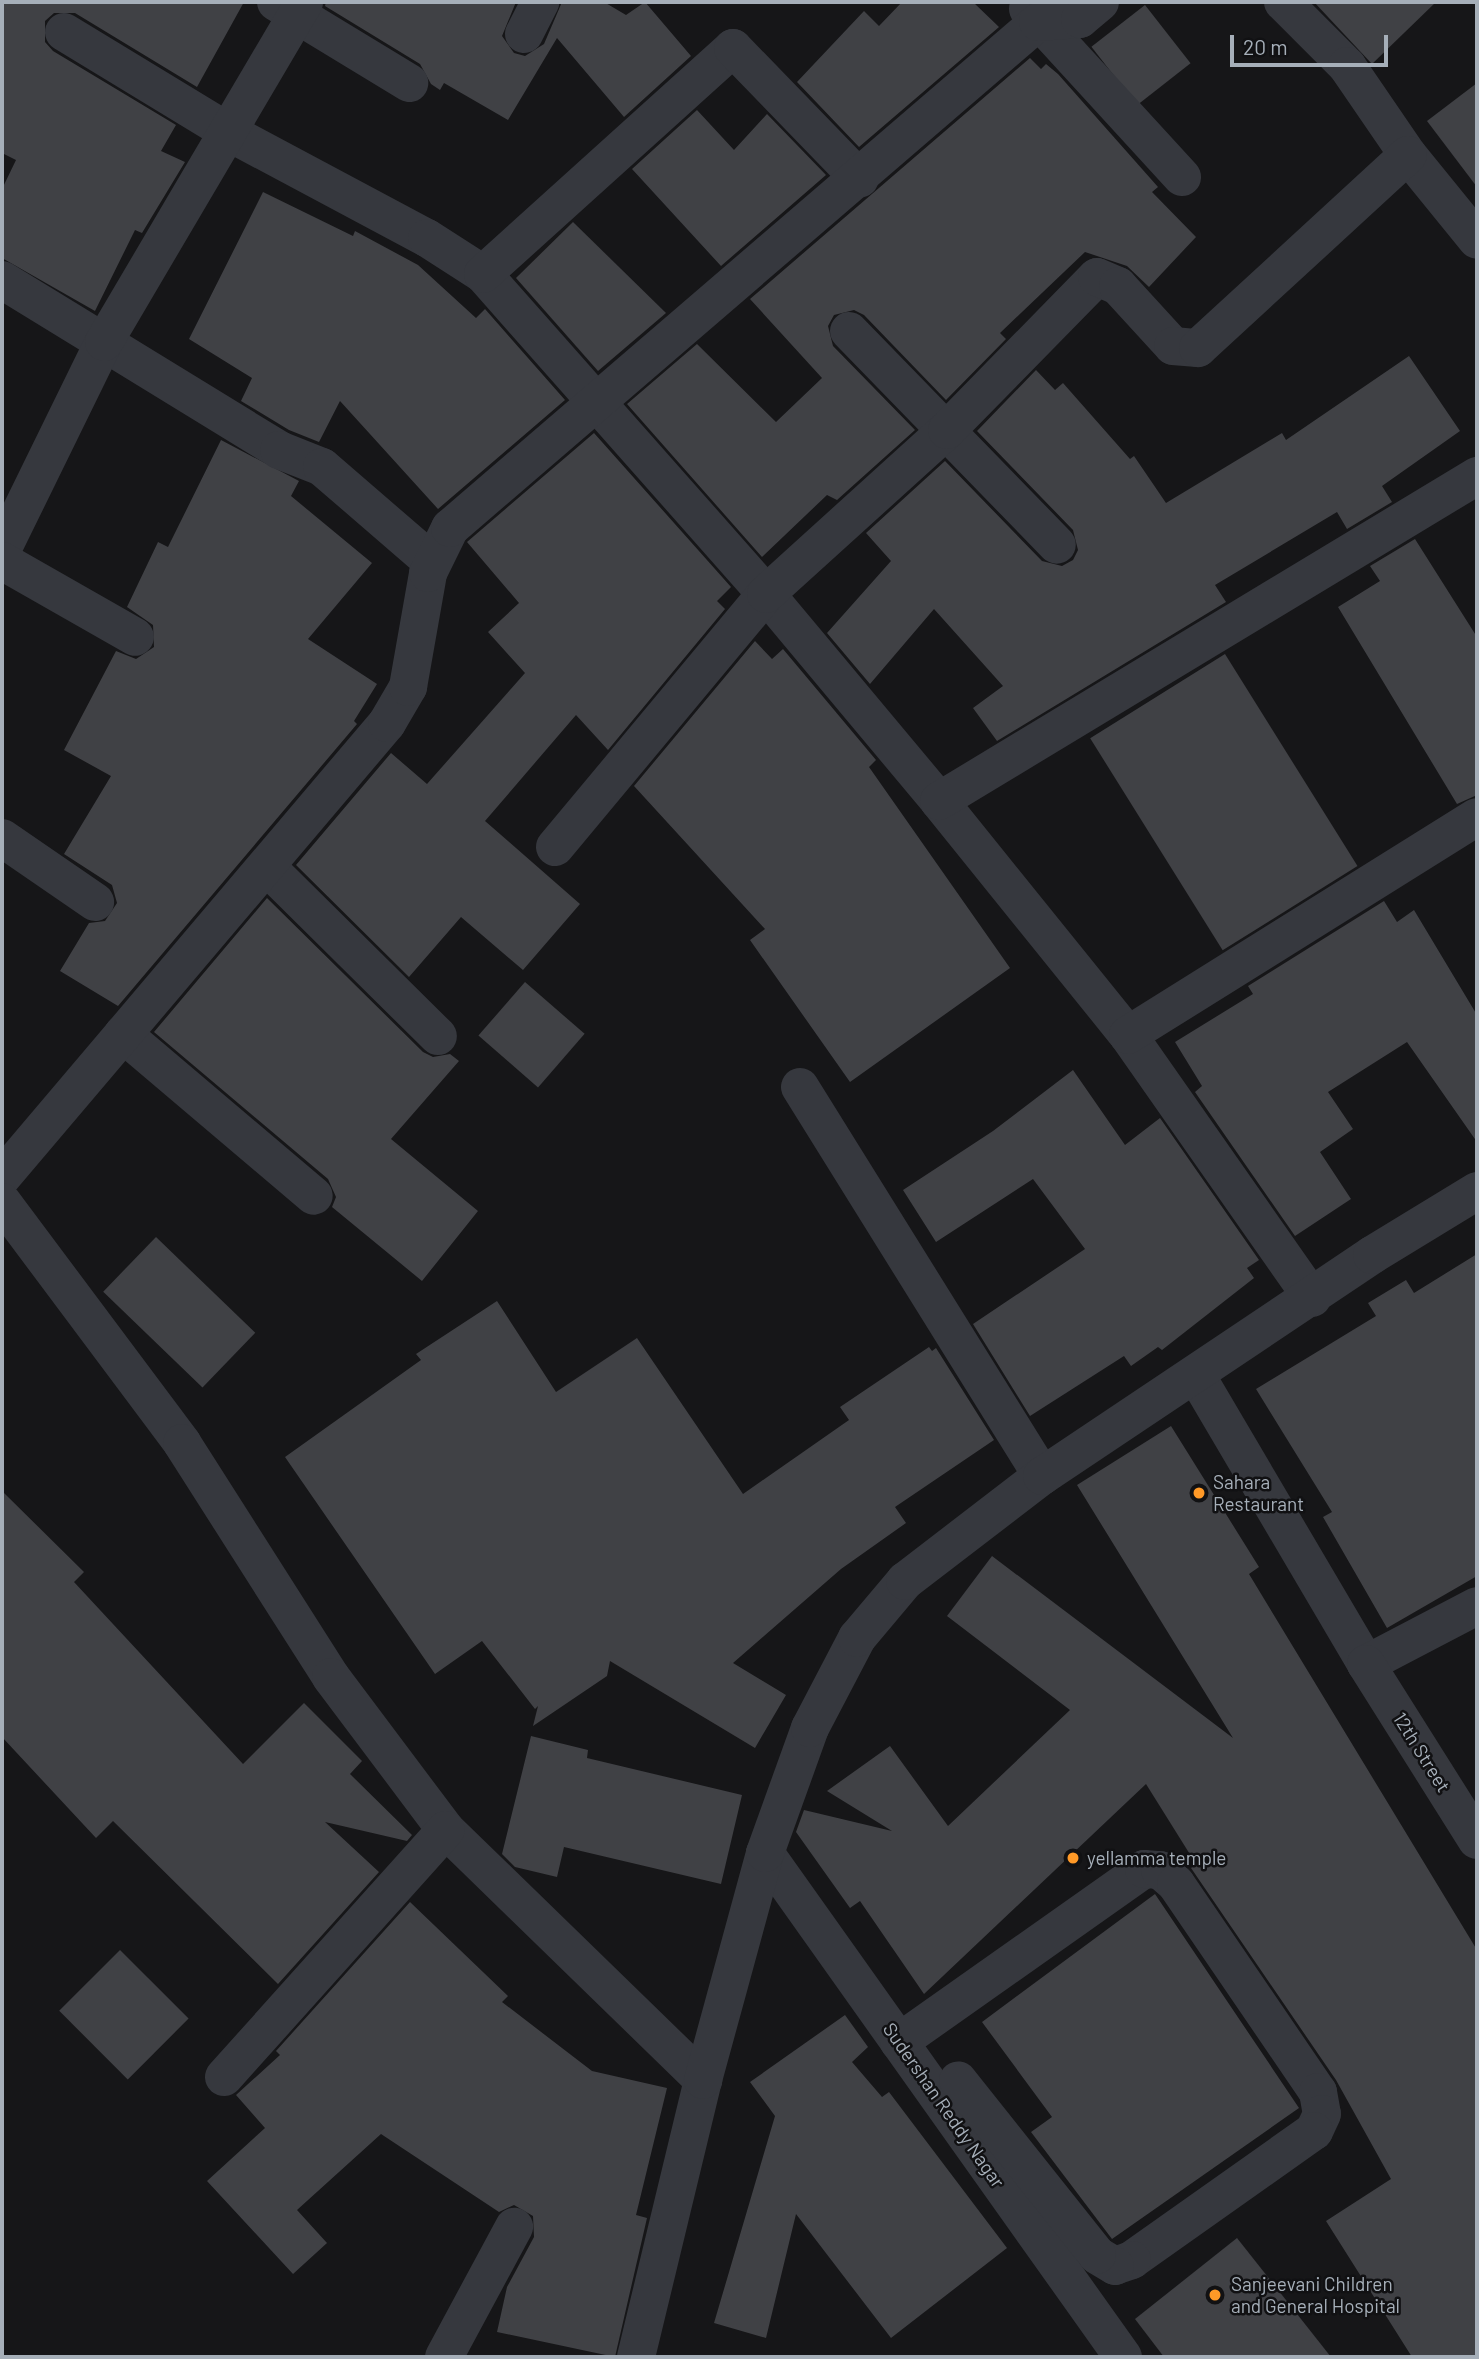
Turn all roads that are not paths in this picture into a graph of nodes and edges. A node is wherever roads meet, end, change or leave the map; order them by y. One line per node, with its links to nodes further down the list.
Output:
1 (1100, 2): 4 (street)
2 (1283, 2): 8 (street)
3 (292, 6): 6 (street); 7 (street)
4 (1030, 12): 9 (street); 10 (street)
5 (64, 32): 7 (street)
6 (409, 83)
7 (230, 134): 12 (street); 15 (street)
8 (1408, 155): 11 (street); 17 (street)
9 (1182, 177)
10 (860, 179): 12 (street); 16 (street)
11 (1477, 240)
12 (483, 274): 16 (street)
13 (2, 281): 15 (street)
14 (849, 331): 17 (street)
15 (104, 342): 20 (street); 22 (street)
16 (596, 405): 22 (street); 23 (street)
17 (947, 430): 19 (street); 23 (street)
18 (1477, 476): 25 (street)
19 (1057, 545)
20 (2, 550)
21 (2, 561): 24 (street)
22 (432, 562): 29 (street)
23 (766, 594): 25 (street); 28 (street)
24 (135, 637)
25 (939, 801): 32 (street)
26 (1477, 817): 32 (street)
27 (2, 838): 30 (street)
28 (555, 847)
29 (268, 868): 31 (street); 33 (street)
30 (95, 902)
31 (123, 1034): 35 (street); 37 (street)
32 (1128, 1035): 39 (street)
33 (438, 1036)
34 (800, 1087): 41 (street)
35 (2, 1177)
36 (1477, 1191): 39 (street)
37 (314, 1196)
38 (2, 1202): 44 (street)
39 (1312, 1298): 40 (street)
40 (1196, 1375): 41 (street); 43 (street, 12th Street)
41 (1042, 1476): 46 (street)
42 (1477, 1606): 43 (street)
43 (1366, 1664): 45 (street, 12th Street)
44 (446, 1830): 49 (street); 50 (street)
45 (1477, 1840)
46 (765, 1853): 47 (street, Sudershan Reddy Nagar); 50 (street)
47 (899, 2042): 48 (street, Sudershan Reddy Nagar); 48 (street)
48 (947, 2071): 54 (street, Sudershan Reddy Nagar)
49 (223, 2077)
50 (703, 2080): 52 (street)
51 (514, 2227): 53 (street)
52 (643, 2350)
53 (444, 2357)
54 (1124, 2357)

